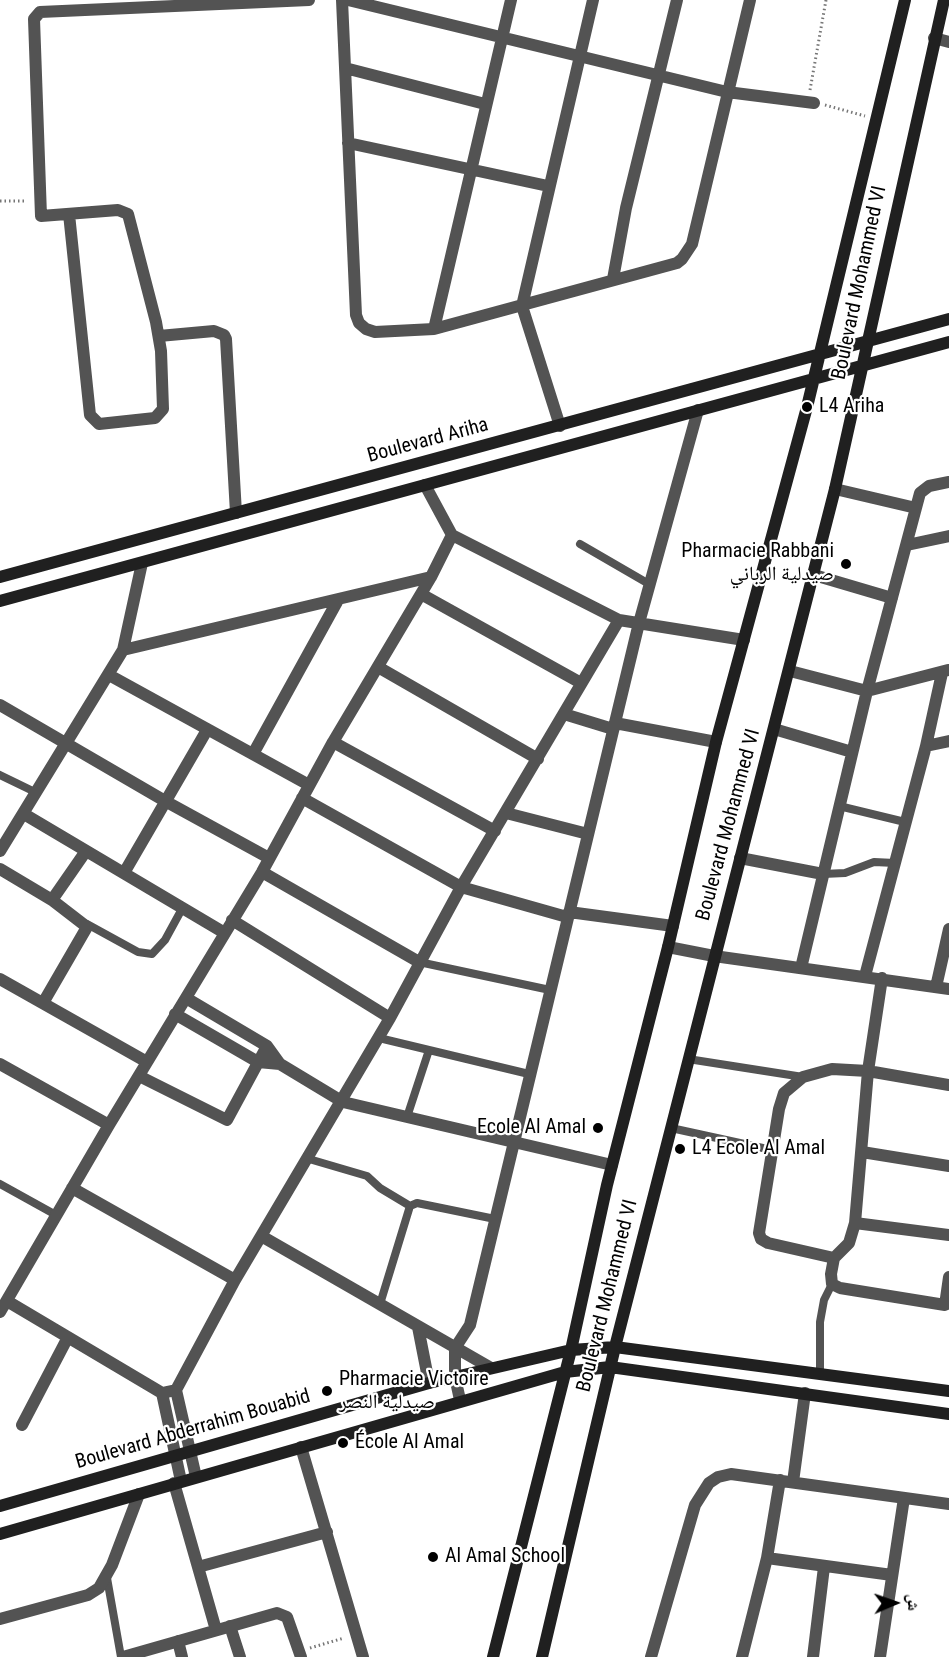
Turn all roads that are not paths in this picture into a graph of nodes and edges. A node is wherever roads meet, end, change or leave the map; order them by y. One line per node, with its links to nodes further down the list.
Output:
1 (309, 0): 22 (street)
2 (342, 0): 14 (street)
3 (348, 0): 10 (street)
4 (510, 0): 10 (street)
5 (593, 0): 13 (street)
6 (677, 0): 15 (street)
7 (750, 0): 16 (street)
8 (905, 0): 30 (main road, Boulevard Mohammed VI)
9 (944, 0): 11 (main road, Boulevard Mohammed VI)
10 (503, 37): 13 (street); 18 (street)
11 (934, 38): 12 (street); 29 (main road, Boulevard Mohammed VI)
12 (949, 42)
13 (580, 57): 15 (street); 21 (street)
14 (345, 68): 18 (street); 19 (street)
15 (658, 73): 16 (street); 23 (street)
16 (727, 92): 17 (street); 23 (street)
17 (814, 103)
18 (485, 104): 20 (street)
19 (348, 143): 20 (street); 26 (street)
20 (469, 168): 21 (street); 26 (street)
21 (548, 186): 24 (street)
22 (69, 214): 27 (street); 27 (street)
23 (613, 279): 24 (street)
24 (522, 306): 26 (street); 34 (street)
25 (949, 319): 29 (main road, Boulevard Ariha)
26 (434, 329)
27 (159, 336): 39 (street)
28 (949, 342): 31 (main road)
29 (865, 343): 30 (main road, Boulevard Ariha); 31 (main road, Boulevard Mohammed VI)
30 (819, 356): 32 (main road, Boulevard Mohammed VI); 34 (main road, Boulevard Ariha)
31 (861, 367): 32 (main road); 37 (main road, Boulevard Mohammed VI)
32 (813, 380): 33 (main road); 55 (main road, Boulevard Mohammed VI)
33 (698, 410): 36 (main road); 48 (street)
34 (560, 426): 39 (main road, Boulevard Ariha)
35 (949, 482): 38 (street)
36 (425, 485): 40 (street); 44 (main road)
37 (835, 489): 38 (street); 45 (main road, Boulevard Mohammed VI)
38 (916, 508): 43 (street)
39 (236, 513): 46 (main road, Boulevard Ariha)
40 (452, 535): 47 (street); 53 (street)
41 (949, 536): 43 (street)
42 (579, 544): 48 (lane)
43 (907, 545): 50 (street)
44 (142, 562): 52 (main road); 56 (street)
45 (814, 575): 50 (street); 58 (main road, Boulevard Mohammed VI)
46 (0, 577)
47 (431, 577): 49 (street); 51 (street)
48 (649, 584): 54 (street)
49 (421, 594): 57 (street); 61 (street)
50 (892, 598): 62 (street)
51 (338, 600): 56 (street); 74 (street)
52 (0, 601)
53 (619, 620): 54 (street); 61 (street)
54 (639, 623): 55 (street); 65 (street)
55 (744, 640): 71 (main road, Boulevard Mohammed VI)
56 (123, 650): 60 (street)
57 (378, 667): 70 (street); 75 (street)
58 (790, 671): 62 (street); 66 (main road, Boulevard Mohammed VI)
59 (945, 671): 62 (street); 72 (street)
60 (109, 675): 67 (street); 69 (street)
61 (581, 683): 64 (street)
62 (867, 691): 73 (street)
63 (0, 705): 69 (street)
64 (564, 714): 65 (street); 75 (street)
65 (614, 726): 71 (street); 86 (street)
66 (774, 729): 73 (street); 90 (main road, Boulevard Mohammed VI)
67 (207, 730): 74 (street); 80 (street)
68 (949, 741): 72 (street)
69 (66, 742): 78 (street); 80 (street)
70 (333, 742): 77 (street); 85 (street)
71 (716, 742): 102 (main road, Boulevard Mohammed VI)
72 (926, 746): 84 (street)
73 (852, 752): 81 (street)
74 (253, 754): 77 (street)
75 (538, 759): 82 (street)
76 (0, 775): 78 (lane)
77 (309, 785): 79 (street)
78 (36, 793): 83 (street)
79 (302, 798): 89 (street); 96 (street)
80 (165, 801): 89 (street); 94 (street)
81 (839, 806): 84 (lane); 95 (street)
82 (506, 813): 85 (street); 86 (street)
83 (24, 814): 87 (street); 88 (street)
84 (905, 822): 91 (street)
85 (495, 831): 96 (street)
86 (588, 834): 99 (street)
87 (0, 850)
88 (86, 851): 94 (street); 97 (street)
89 (269, 858): 93 (street)
90 (741, 858): 95 (street); 106 (main road, Boulevard Mohammed VI)
91 (895, 863): 95 (lane); 109 (street)
92 (0, 869): 97 (street)
93 (261, 872): 100 (street); 107 (street)
94 (124, 873): 98 (street)
95 (823, 874): 108 (street)
96 (461, 887): 99 (street); 107 (street)
97 (52, 900): 101 (street)
98 (183, 907): 101 (lane); 104 (street)
99 (568, 914): 102 (street); 114 (street)
100 (232, 920): 104 (street); 118 (street)
101 (87, 924): 116 (street)
102 (673, 926): 105 (main road, Boulevard Mohammed VI)
103 (949, 929): 112 (street)
104 (223, 932): 115 (street)
105 (668, 947): 106 (street); 140 (main road, Boulevard Mohammed VI)
106 (714, 956): 108 (street); 122 (main road, Boulevard Mohammed VI)
107 (419, 962): 114 (lane); 118 (street)
108 (801, 968): 109 (street)
109 (865, 976): 110 (street)
110 (882, 978): 112 (street); 127 (street)
111 (0, 979): 116 (street)
112 (936, 987): 113 (street)
113 (949, 989)
114 (550, 990): 128 (street)
115 (186, 998): 117 (street); 120 (street)
116 (43, 1003): 123 (street)
117 (175, 1014): 123 (street); 124 (street)
118 (390, 1018): 119 (street)
119 (379, 1038): 121 (lane); 132 (street)
120 (267, 1046): 124 (street); 126 (street)
121 (429, 1050): 128 (lane); 133 (lane)
122 (688, 1059): 130 (lane); 135 (main road, Boulevard Mohammed VI)
123 (147, 1062): 129 (street)
124 (258, 1062): 126 (street); 129 (street)
125 (0, 1064): 134 (street)
126 (280, 1064): 132 (street)
127 (868, 1071): 130 (street); 131 (street); 138 (street)
128 (530, 1074): 136 (street)
129 (139, 1076): 134 (street)
130 (803, 1077): 137 (street)
131 (949, 1085)
132 (343, 1102): 133 (street); 139 (street)
133 (407, 1117): 136 (street)
134 (109, 1125): 143 (street)
135 (671, 1128): 137 (lane); 160 (main road, Boulevard Mohammed VI)
136 (513, 1143): 140 (street); 146 (street)
137 (772, 1150): 150 (street)
138 (862, 1152): 141 (street); 147 (street)
139 (309, 1160): 144 (lane); 149 (street)
140 (612, 1165): 162 (main road, Boulevard Mohammed VI)
141 (949, 1166)
142 (0, 1184): 145 (lane)
143 (72, 1188): 145 (street); 152 (street)
144 (410, 1206): 146 (lane); 155 (lane)
145 (56, 1215): 154 (street)
146 (495, 1219): 161 (street)
147 (855, 1223): 148 (street); 150 (street)
148 (949, 1235)
149 (263, 1237): 152 (street); 155 (street)
150 (834, 1258): 153 (street)
151 (949, 1277): 156 (street)
152 (235, 1280): 169 (street)
153 (832, 1284): 156 (street); 166 (lane)
154 (7, 1301): 157 (street); 159 (street)
155 (380, 1304): 158 (street)
156 (947, 1306)
157 (0, 1312)
158 (418, 1327): 161 (street); 168 (street)
159 (67, 1339): 171 (street); 175 (street)
160 (615, 1347): 162 (main road, Boulevard Abderrahim Bouabid); 163 (main road, Boulevard Mohammed VI); 166 (main road, Boulevard Abderrahim Bouabid)
161 (455, 1348): 164 (street); 167 (street)
162 (571, 1350): 164 (main road, Boulevard Abderrahim Bouabid); 165 (main road, Boulevard Mohammed VI)
163 (610, 1367): 165 (main road); 172 (main road); 204 (main road, Boulevard Mohammed VI)
164 (491, 1368): 167 (main road, Boulevard Abderrahim Bouabid)
165 (565, 1372): 173 (main road); 203 (main road, Boulevard Mohammed VI)
166 (820, 1374): 170 (main road, Boulevard Abderrahim Bouabid)
167 (455, 1377): 168 (main road, Boulevard Abderrahim Bouabid); 173 (street)
168 (429, 1383): 177 (main road, Boulevard Abderrahim Bouabid)
169 (176, 1390): 171 (street); 177 (street)
170 (949, 1391)
171 (162, 1393): 178 (street)
172 (805, 1394): 174 (main road); 182 (street)
173 (460, 1400): 176 (main road)
174 (949, 1414)
175 (22, 1425)
176 (301, 1447): 179 (main road); 187 (street)
177 (189, 1453): 178 (main road, Boulevard Abderrahim Bouabid); 179 (street)
178 (175, 1456): 181 (street); 186 (main road, Boulevard Abderrahim Bouabid)
179 (196, 1477): 181 (main road)
180 (780, 1480): 182 (street); 189 (street); 205 (street)
181 (178, 1482): 183 (main road); 190 (street)
182 (793, 1482): 184 (street)
183 (139, 1494): 188 (main road); 193 (street)
184 (904, 1498): 185 (street); 192 (street)
185 (949, 1504)
186 (0, 1506)
187 (327, 1532): 190 (street); 202 (street)
188 (0, 1534)
189 (767, 1558): 191 (street); 206 (street)
190 (198, 1567): 196 (street)
191 (824, 1567): 192 (street); 207 (street)
192 (892, 1575): 208 (street)
193 (106, 1578): 194 (street); 199 (lane)
194 (0, 1619)
195 (230, 1626): 196 (street); 198 (street); 201 (street)
196 (216, 1630): 197 (street)
197 (178, 1641): 199 (street); 200 (street)
198 (300, 1654)
199 (122, 1657)
200 (182, 1657)
201 (240, 1657)
202 (363, 1657)
203 (493, 1657)
204 (543, 1657)
205 (651, 1657)
206 (742, 1657)
207 (813, 1657)
208 (880, 1657)

